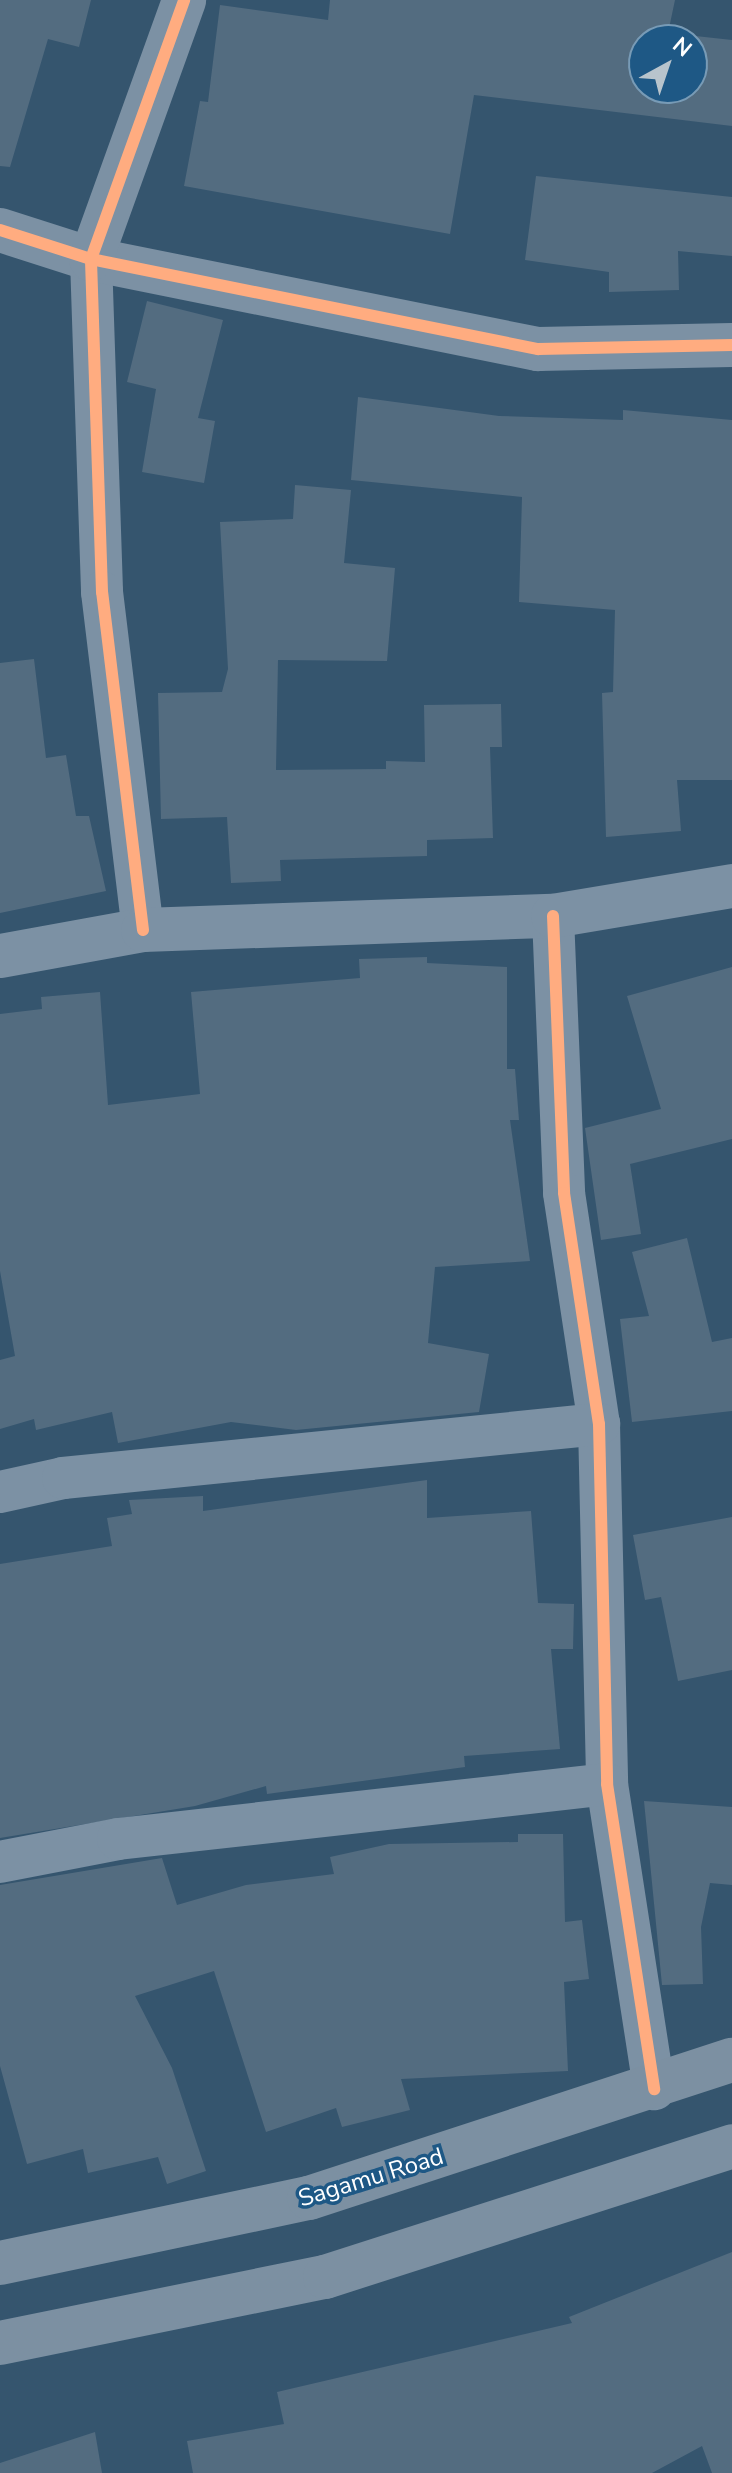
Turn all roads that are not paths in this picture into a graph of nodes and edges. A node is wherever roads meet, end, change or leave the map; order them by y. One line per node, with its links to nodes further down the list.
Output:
1 (184, 0): 3 (street)
2 (0, 230): 3 (street)
3 (91, 259): 4 (street); 7 (street)
4 (732, 345)
5 (732, 886): 6 (street)
6 (553, 916): 7 (street); 9 (street)
7 (143, 930): 8 (street)
8 (0, 956)
9 (599, 1424): 10 (street); 11 (street)
10 (0, 1492)
11 (607, 1784): 12 (street); 14 (street)
12 (0, 1862)
13 (732, 2060): 14 (highway, Sagamu Road)
14 (654, 2089): 16 (highway, Sagamu Road)
15 (732, 2146): 17 (highway)
16 (0, 2263)
17 (0, 2343)

